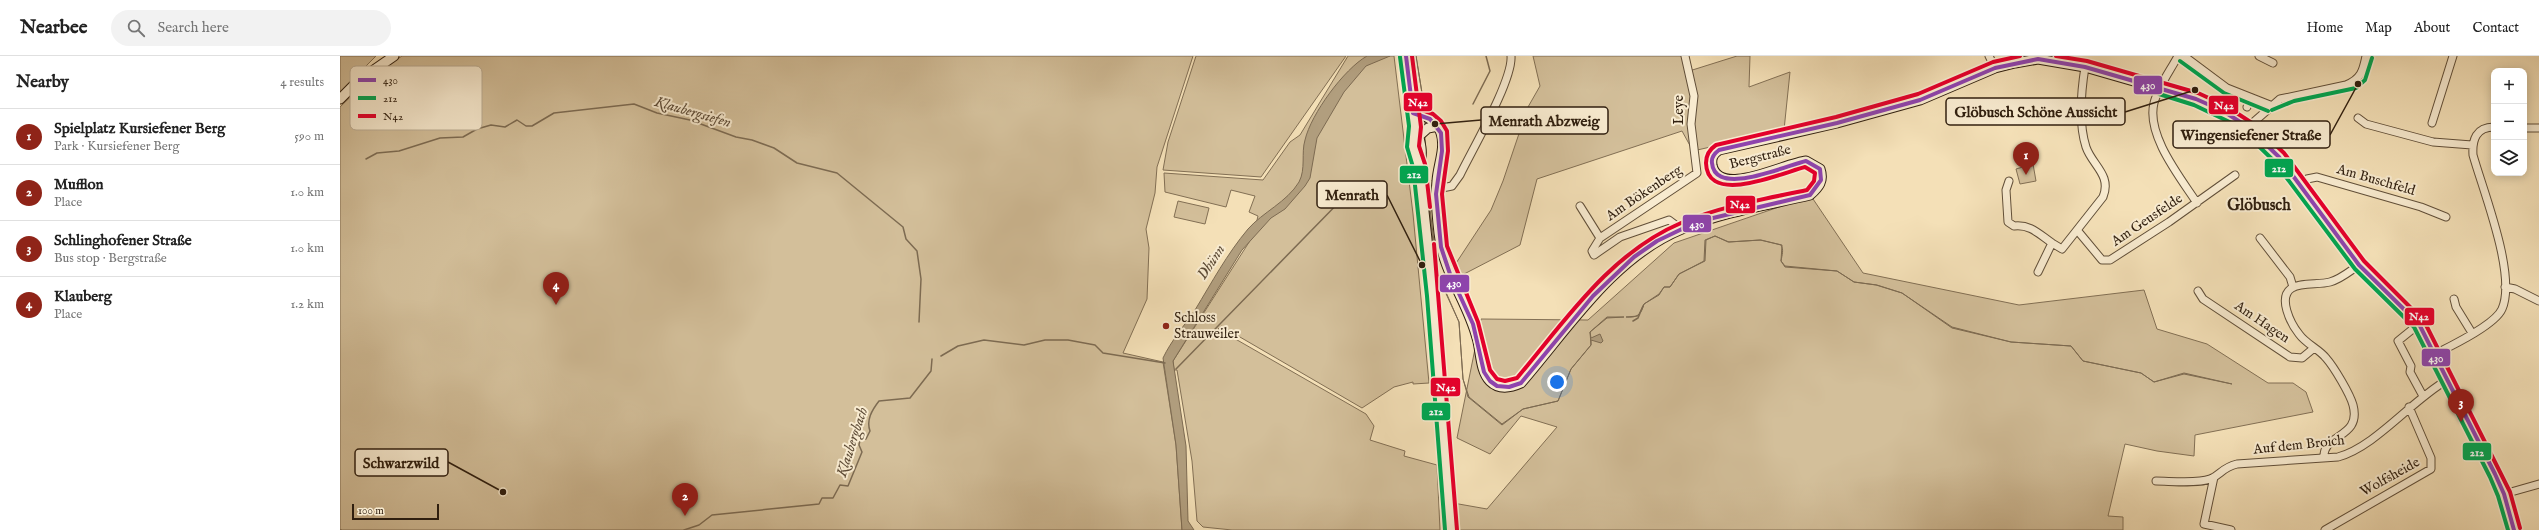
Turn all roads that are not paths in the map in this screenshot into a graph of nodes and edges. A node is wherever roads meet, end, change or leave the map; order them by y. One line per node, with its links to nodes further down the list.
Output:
1 (394, 56): 13 (street)
2 (1406, 56): 22 (street)
3 (1511, 56): 36 (street)
4 (1685, 56): 32 (street, Leye)
5 (1989, 56): 15 (street)
6 (2178, 56): 16 (street, Am Geusfelde)
7 (2184, 56): 18 (street)
8 (2259, 56): 12 (street)
9 (2366, 56): 20 (street)
10 (2453, 56): 24 (street)
11 (2038, 57): 14 (street, Bergstraße); 15 (street, Bergstraße)
12 (2273, 63)
13 (380, 66)
14 (2085, 67): 16 (street, Bergstraße); 41 (street)
15 (1995, 68): 40 (street, Bergstraße)
16 (2161, 88): 26 (street, Bergstraße); 37 (street, Am Geusfelde)
17 (350, 89): 19 (street)
18 (2250, 97): 20 (street); 21 (street)
19 (340, 99)
20 (2270, 105): 26 (street)
21 (2247, 106)
22 (1413, 113): 25 (street); 30 (street)
23 (2358, 118): 31 (street)
24 (2432, 122)
25 (1438, 126): 30 (street); 36 (street, Bergstraße)
26 (2248, 127): 35 (street, Bergstraße)
27 (2491, 128): 31 (street)
28 (2527, 128): 29 (street)
29 (2539, 128)
30 (1417, 132): 64 (street)
31 (2472, 145): 48 (street)
32 (1698, 165): 42 (street, Am Bökenberg)
33 (2235, 175): 37 (street, Am Geusfelde)
34 (2009, 181): 44 (street)
35 (2299, 185): 39 (street, Am Buschfeld); 45 (street, Bergstraße)
36 (1437, 189): 40 (street, Bergstraße)
37 (2197, 203): 41 (street, Am Geusfelde)
38 (1580, 206): 42 (street, Am Bökenberg)
39 (2446, 217)
40 (1681, 229): 42 (street, Am Bökenberg)
41 (2077, 230): 44 (street)
42 (1600, 238)
43 (2260, 238): 47 (street)
44 (2052, 243): 46 (street)
45 (2359, 265): 47 (street); 52 (street, Bergstraße)
46 (2038, 272)
47 (2293, 287): 54 (street)
48 (2505, 287): 51 (street); 53 (street)
49 (2198, 291): 54 (street, Am Hagen)
50 (2454, 299): 53 (street)
51 (2539, 301)
52 (2419, 324): 55 (street, Bergstraße); 57 (street)
53 (2472, 333): 55 (street)
54 (2314, 348): 59 (street)
55 (2435, 354): 56 (street, Bergstraße)
56 (2447, 380): 57 (street, Auf dem Broich); 63 (street, Bergstraße)
57 (2423, 396): 58 (street, Auf dem Broich)
58 (2409, 407): 59 (street, Auf dem Broich); 66 (street, Wolfsheide)
59 (2324, 458): 60 (street, Auf dem Broich)
60 (2214, 477): 61 (street, Auf dem Broich); 65 (street)
61 (2156, 481)
62 (2539, 484): 63 (street)
63 (2504, 494): 67 (street, Bergstraße)
64 (1451, 530)
65 (2231, 530)
66 (2325, 530)
67 (2514, 530)

